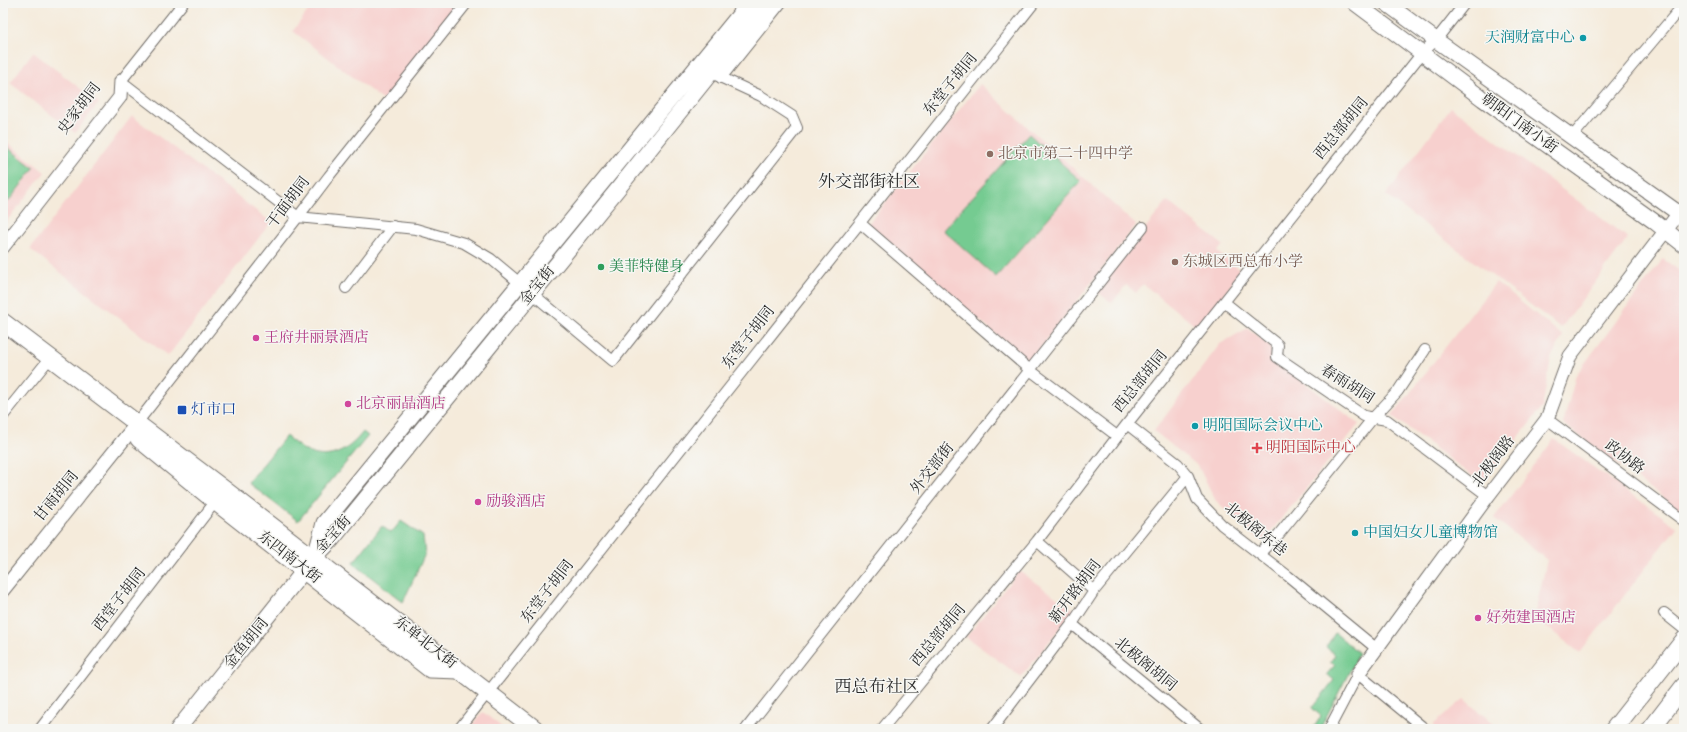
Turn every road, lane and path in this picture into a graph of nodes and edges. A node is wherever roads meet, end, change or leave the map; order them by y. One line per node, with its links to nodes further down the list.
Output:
1 (183, 3): 14 (street, 史家胡同)
2 (467, 3): 17 (street, 干面胡同)
3 (749, 3): 13 (main road, 金宝街)
4 (767, 3): 13 (main road, 金宝街)
5 (781, 3): 13 (street)
6 (1034, 3): 18 (street, 东堂子胡同)
7 (1355, 3): 12 (main road, 朝阳门南小街)
8 (1386, 3): 11 (main road, 朝阳门南小街)
9 (1465, 3): 11 (street, 西总部胡同)
10 (1684, 4): 15 (street)
11 (1436, 40): 12 (street, 西总部胡同); 15 (main road, 朝阳门南小街)
12 (1422, 53): 21 (main road, 朝阳门南小街); 27 (street, 西总部胡同)
13 (710, 72): 26 (main road, 金宝街); 26 (street)
14 (121, 81): 17 (street); 22 (street, 史家胡同); 24 (street)
15 (1572, 137): 16 (main road, 朝阳门南小街)
16 (1682, 215): 21 (street, 北极阁路)
17 (298, 217): 19 (street); 35 (street, 干面胡同)
18 (860, 223): 31 (street); 54 (street, 东堂子胡同)
19 (393, 226): 25 (street); 26 (street)
20 (1143, 227): 31 (street, 外交部街)
21 (1666, 230): 23 (main road, 朝阳门南小街); 34 (street, 北极阁路)
22 (3, 236)
23 (1684, 245)
24 (3, 247)
25 (346, 288)
26 (527, 289): 44 (main road, 金宝街)
27 (1224, 302): 33 (street, 春雨胡同); 36 (street, 西总部胡同)
28 (3, 322): 30 (main road, 东四南大街)
29 (1425, 350): 33 (street)
30 (50, 358): 32 (street); 35 (main road, 东四南大街)
31 (1030, 370): 37 (street); 59 (street, 外交部街)
32 (3, 416)
33 (1373, 418): 40 (street, 春雨胡同); 43 (street)
34 (1547, 419): 40 (street, 北极阁路); 41 (street, 政协路)
35 (137, 423): 39 (main road, 东四南大街); 45 (street, 甘雨胡同)
36 (1127, 424): 37 (street, 西总部胡同); 38 (street, 北极阁东巷)
37 (1117, 436): 42 (street, 西总部胡同)
38 (1188, 476): 43 (street, 北极阁东巷); 46 (street, 新开路胡同)
39 (220, 496): 44 (main road, 东四南大街); 55 (street, 西堂子胡同)
40 (1488, 496): 51 (street, 北极阁路)
41 (1684, 522)
42 (1037, 541): 46 (street); 60 (street, 西总部胡同)
43 (1259, 554): 51 (street, 北极阁东巷)
44 (310, 564): 54 (main road, 东单北大街); 56 (main road, 金鱼胡同)
45 (3, 590)
46 (1094, 591): 48 (street, 新开路胡同)
47 (1664, 613): 49 (street)
48 (1072, 624): 61 (street, 新开路胡同); 62 (street, 北极阁胡同)
49 (1684, 630)
50 (1684, 640): 65 (main road)
51 (1376, 649): 52 (street, 北极阁路)
52 (1358, 674): 63 (street, 北极阁路); 64 (street)
53 (1684, 686): 66 (main road)
54 (488, 692): 57 (street, 东堂子胡同); 58 (main road, 东单北大街)
55 (40, 729)
56 (178, 729)
57 (459, 729)
58 (535, 729)
59 (746, 729)
60 (882, 729)
61 (992, 729)
62 (1200, 729)
63 (1329, 729)
64 (1425, 729)
65 (1614, 729)
66 (1651, 729)

